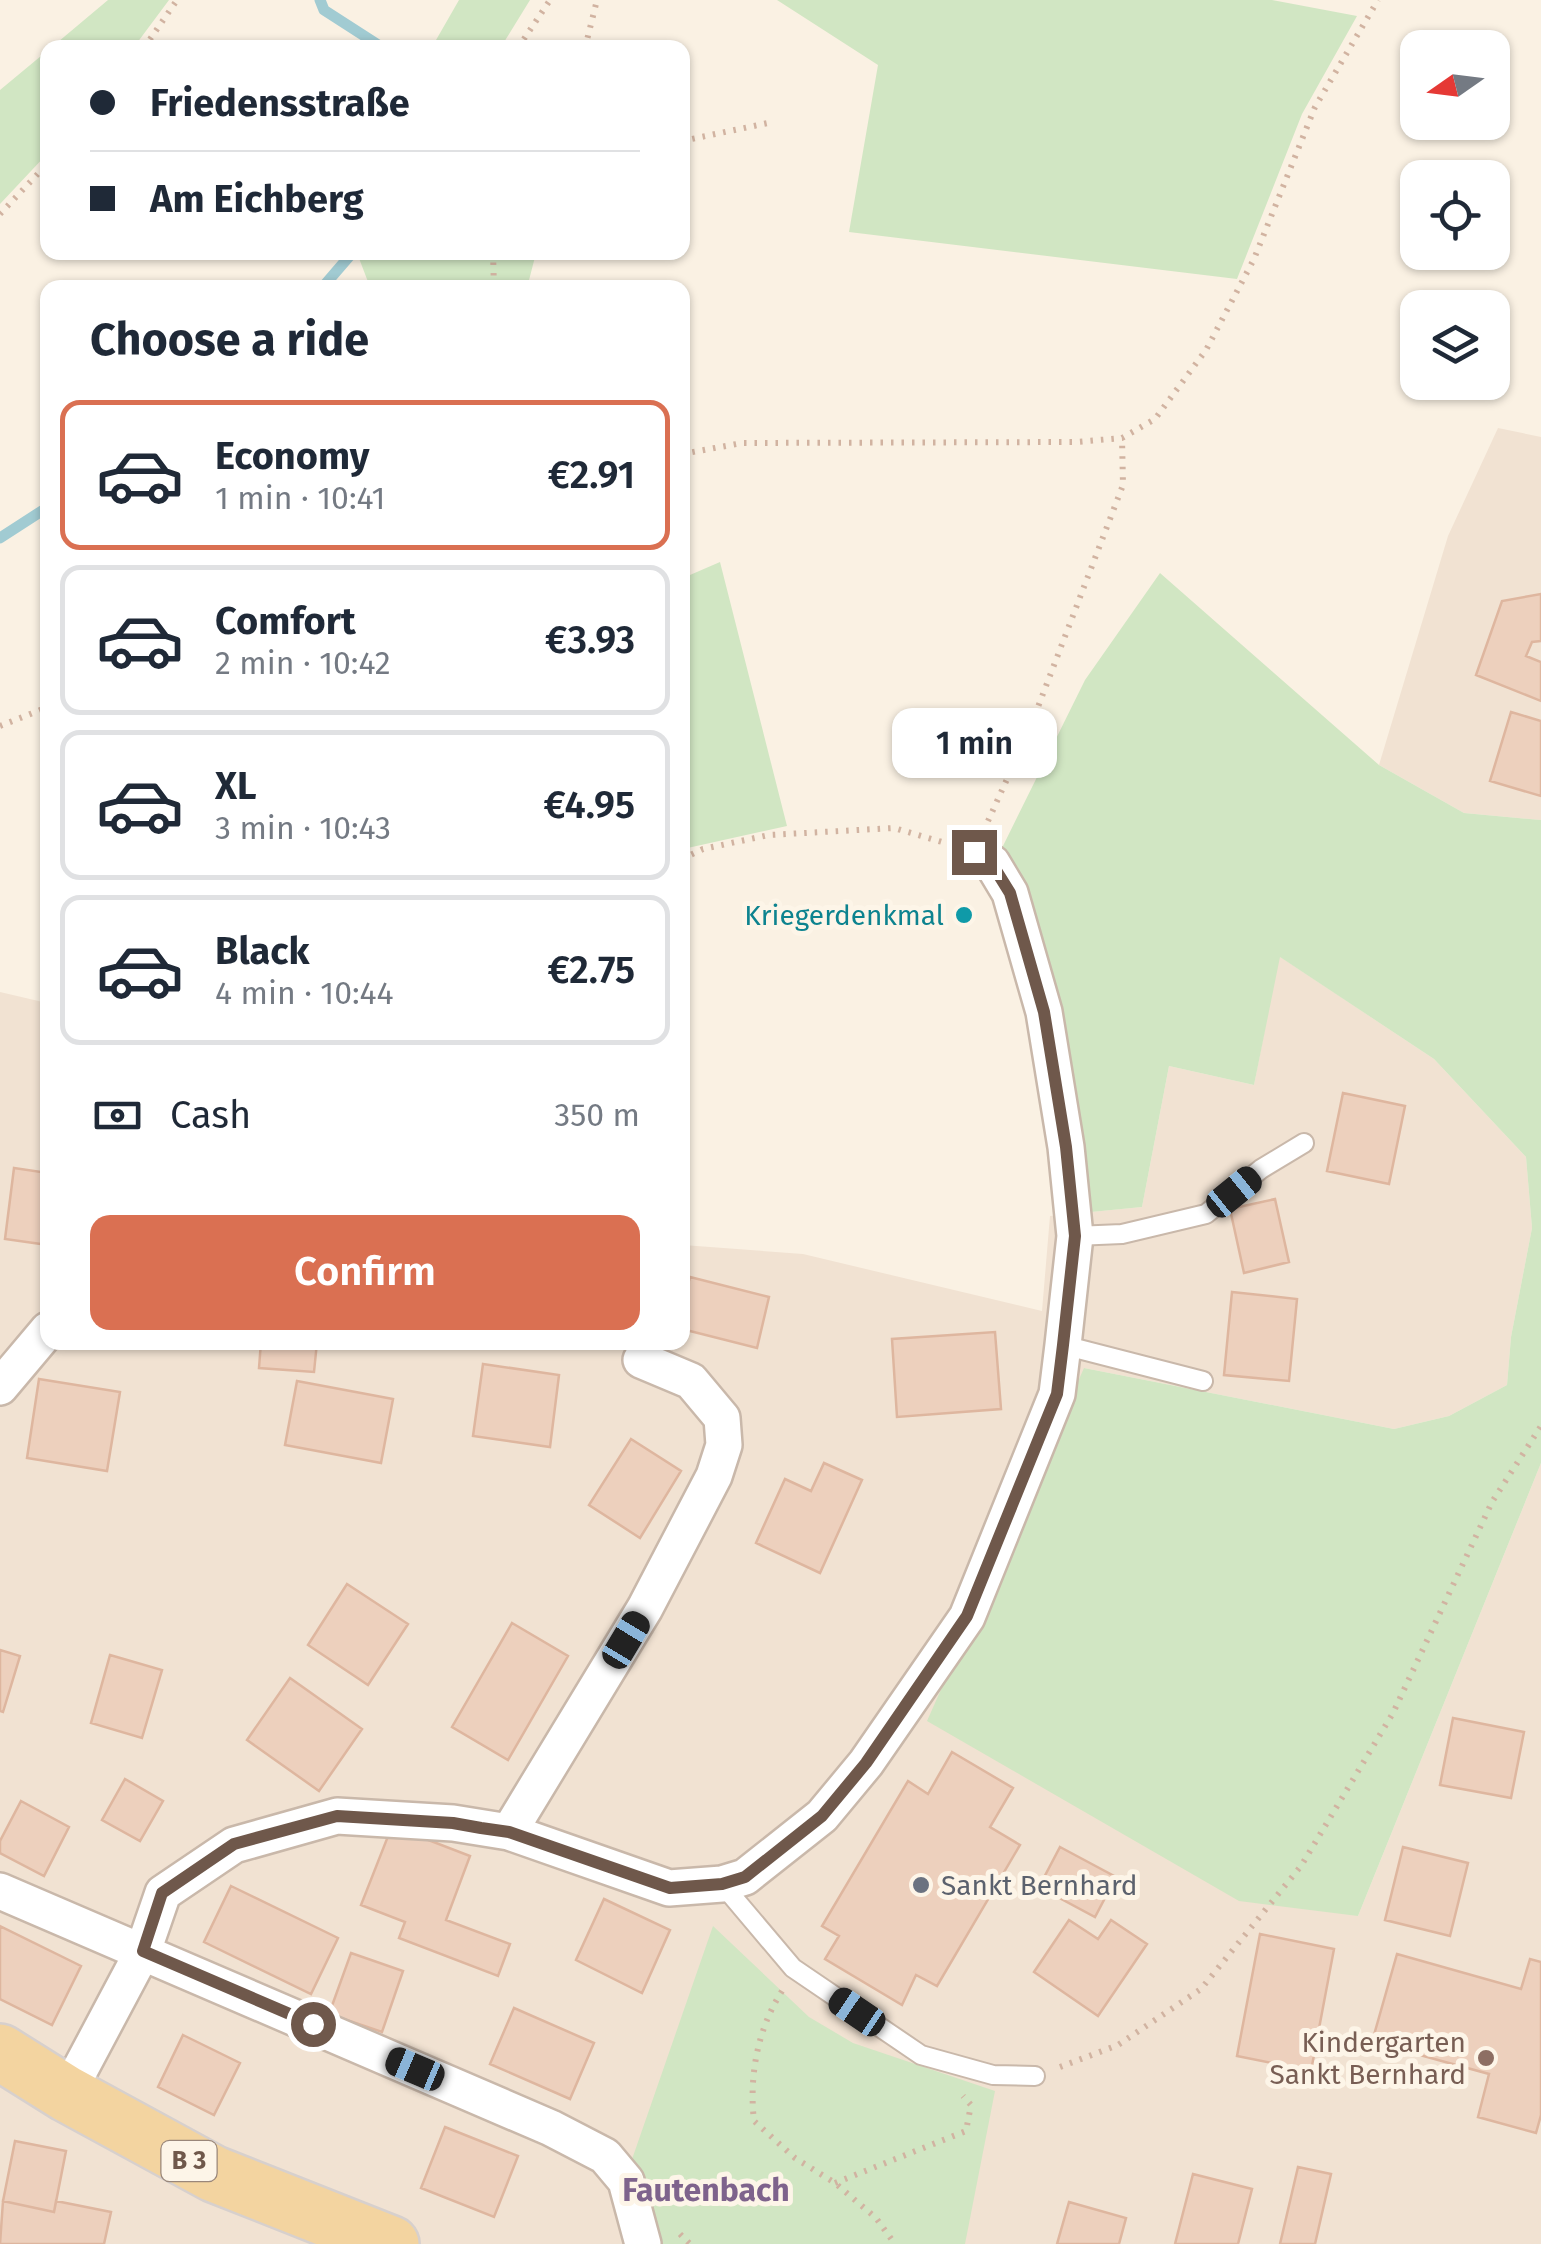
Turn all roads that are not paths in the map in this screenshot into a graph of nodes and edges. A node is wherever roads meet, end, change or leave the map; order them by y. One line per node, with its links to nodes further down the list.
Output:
1 (974, 852): 3 (street)
2 (1304, 1143): 3 (lane)
3 (1075, 1236): 5 (street)
4 (40, 1339): 8 (street)
5 (1063, 1345): 7 (lane); 10 (street)
6 (641, 1360): 9 (street)
7 (1203, 1382)
8 (0, 1386)
9 (509, 1832): 10 (street); 12 (street)
10 (722, 1884): 14 (lane)
11 (0, 1891): 12 (street)
12 (143, 1951): 15 (street); 17 (street)
13 (0, 2052): 15 (main road, B 3)
14 (1035, 2076)
15 (67, 2094): 16 (main road, B 3)
16 (391, 2244)
17 (643, 2244)

